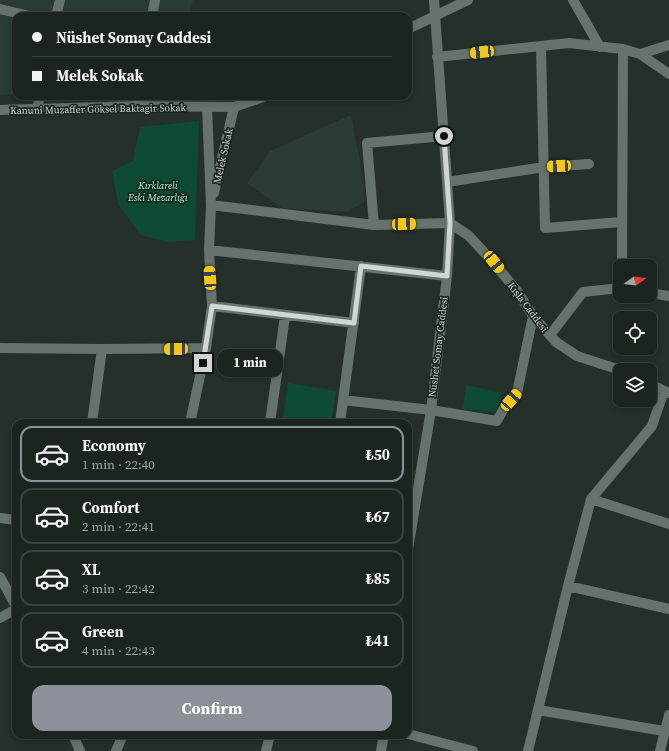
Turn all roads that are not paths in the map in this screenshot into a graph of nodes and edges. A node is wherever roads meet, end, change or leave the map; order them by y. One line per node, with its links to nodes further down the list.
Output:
1 (60, 0): 8 (street)
2 (155, 0): 9 (street)
3 (434, 0): 10 (street, Nüshet Somay Caddesi)
4 (468, 0): 10 (street)
5 (574, 0): 14 (street)
6 (0, 9): 7 (street)
7 (13, 12)
8 (57, 12)
9 (153, 12)
10 (435, 17): 11 (street); 17 (street, Nüshet Somay Caddesi)
11 (412, 28)
12 (669, 45): 16 (street)
13 (541, 46): 14 (street); 17 (street); 28 (street)
14 (600, 47): 15 (street)
15 (623, 49): 16 (street); 31 (street)
16 (640, 54): 18 (street)
17 (437, 57): 26 (street, Nüshet Somay Caddesi)
18 (669, 74)
19 (39, 100): 24 (street)
20 (254, 100): 23 (street, Kanuni Muzaffer Göksel Baktagir Sokak)
21 (137, 101): 22 (street, Kanuni Muzaffer Göksel Baktagir Sokak); 24 (street, Kanuni Muzaffer Göksel Baktagir Sokak)
22 (207, 107): 23 (street, Kanuni Muzaffer Göksel Baktagir Sokak); 30 (street, Melek Sokak)
23 (234, 107): 30 (street, Melek Sokak)
24 (37, 109): 25 (street, Kanuni Muzaffer Göksel Baktagir Sokak)
25 (0, 110)
26 (444, 136): 29 (street, Nüshet Somay Caddesi); 33 (street)
27 (589, 164): 28 (street)
28 (544, 166): 29 (street); 31 (street)
29 (447, 182): 32 (street, Nüshet Somay Caddesi)
30 (211, 205): 33 (street); 34 (street, Melek Sokak)
31 (621, 222): 35 (street)
32 (450, 223): 33 (street); 37 (street, Nüshet Somay Caddesi); 43 (street, Kışla Caddesi)
33 (374, 225)
34 (209, 250): 36 (street); 41 (street, Melek Sokak)
35 (622, 259)
36 (361, 266): 37 (street); 44 (street)
37 (447, 276): 53 (street, Nüshet Somay Caddesi)
38 (613, 289): 45 (street)
39 (657, 294): 40 (street)
40 (669, 296)
41 (212, 306): 42 (street); 47 (street, Melek Sokak)
42 (285, 316): 44 (street); 56 (street)
43 (533, 316): 45 (street, Kışla Caddesi); 53 (street)
44 (354, 323): 52 (street)
45 (550, 335): 49 (street, Kışla Caddesi)
46 (0, 348): 48 (street)
47 (206, 348): 48 (street); 55 (street, Melek Sokak)
48 (102, 350): 54 (street)
49 (613, 368)
50 (657, 387): 51 (street)
51 (667, 392): 58 (street)
52 (343, 400): 53 (street); 57 (street)
53 (431, 410): 61 (street, Nüshet Somay Caddesi)
54 (93, 419)
55 (191, 419)
56 (271, 419)
57 (341, 419)
58 (591, 499): 62 (street); 64 (street)
59 (0, 518): 60 (street)
60 (12, 520)
61 (412, 524)
62 (669, 524)
63 (0, 577): 65 (street)
64 (568, 586): 66 (street); 69 (street)
65 (12, 600)
66 (669, 609)
67 (12, 610): 68 (street)
68 (0, 618)
69 (538, 710): 71 (street); 82 (street)
70 (669, 715): 71 (street)
71 (664, 731): 83 (street)
72 (412, 735): 81 (street)
73 (75, 739): 77 (street)
74 (121, 739): 78 (street)
75 (269, 739): 79 (street)
76 (383, 739): 80 (street)
77 (80, 751)
78 (116, 751)
79 (266, 751)
80 (381, 751)
81 (473, 751)
82 (528, 751)
83 (660, 751)

